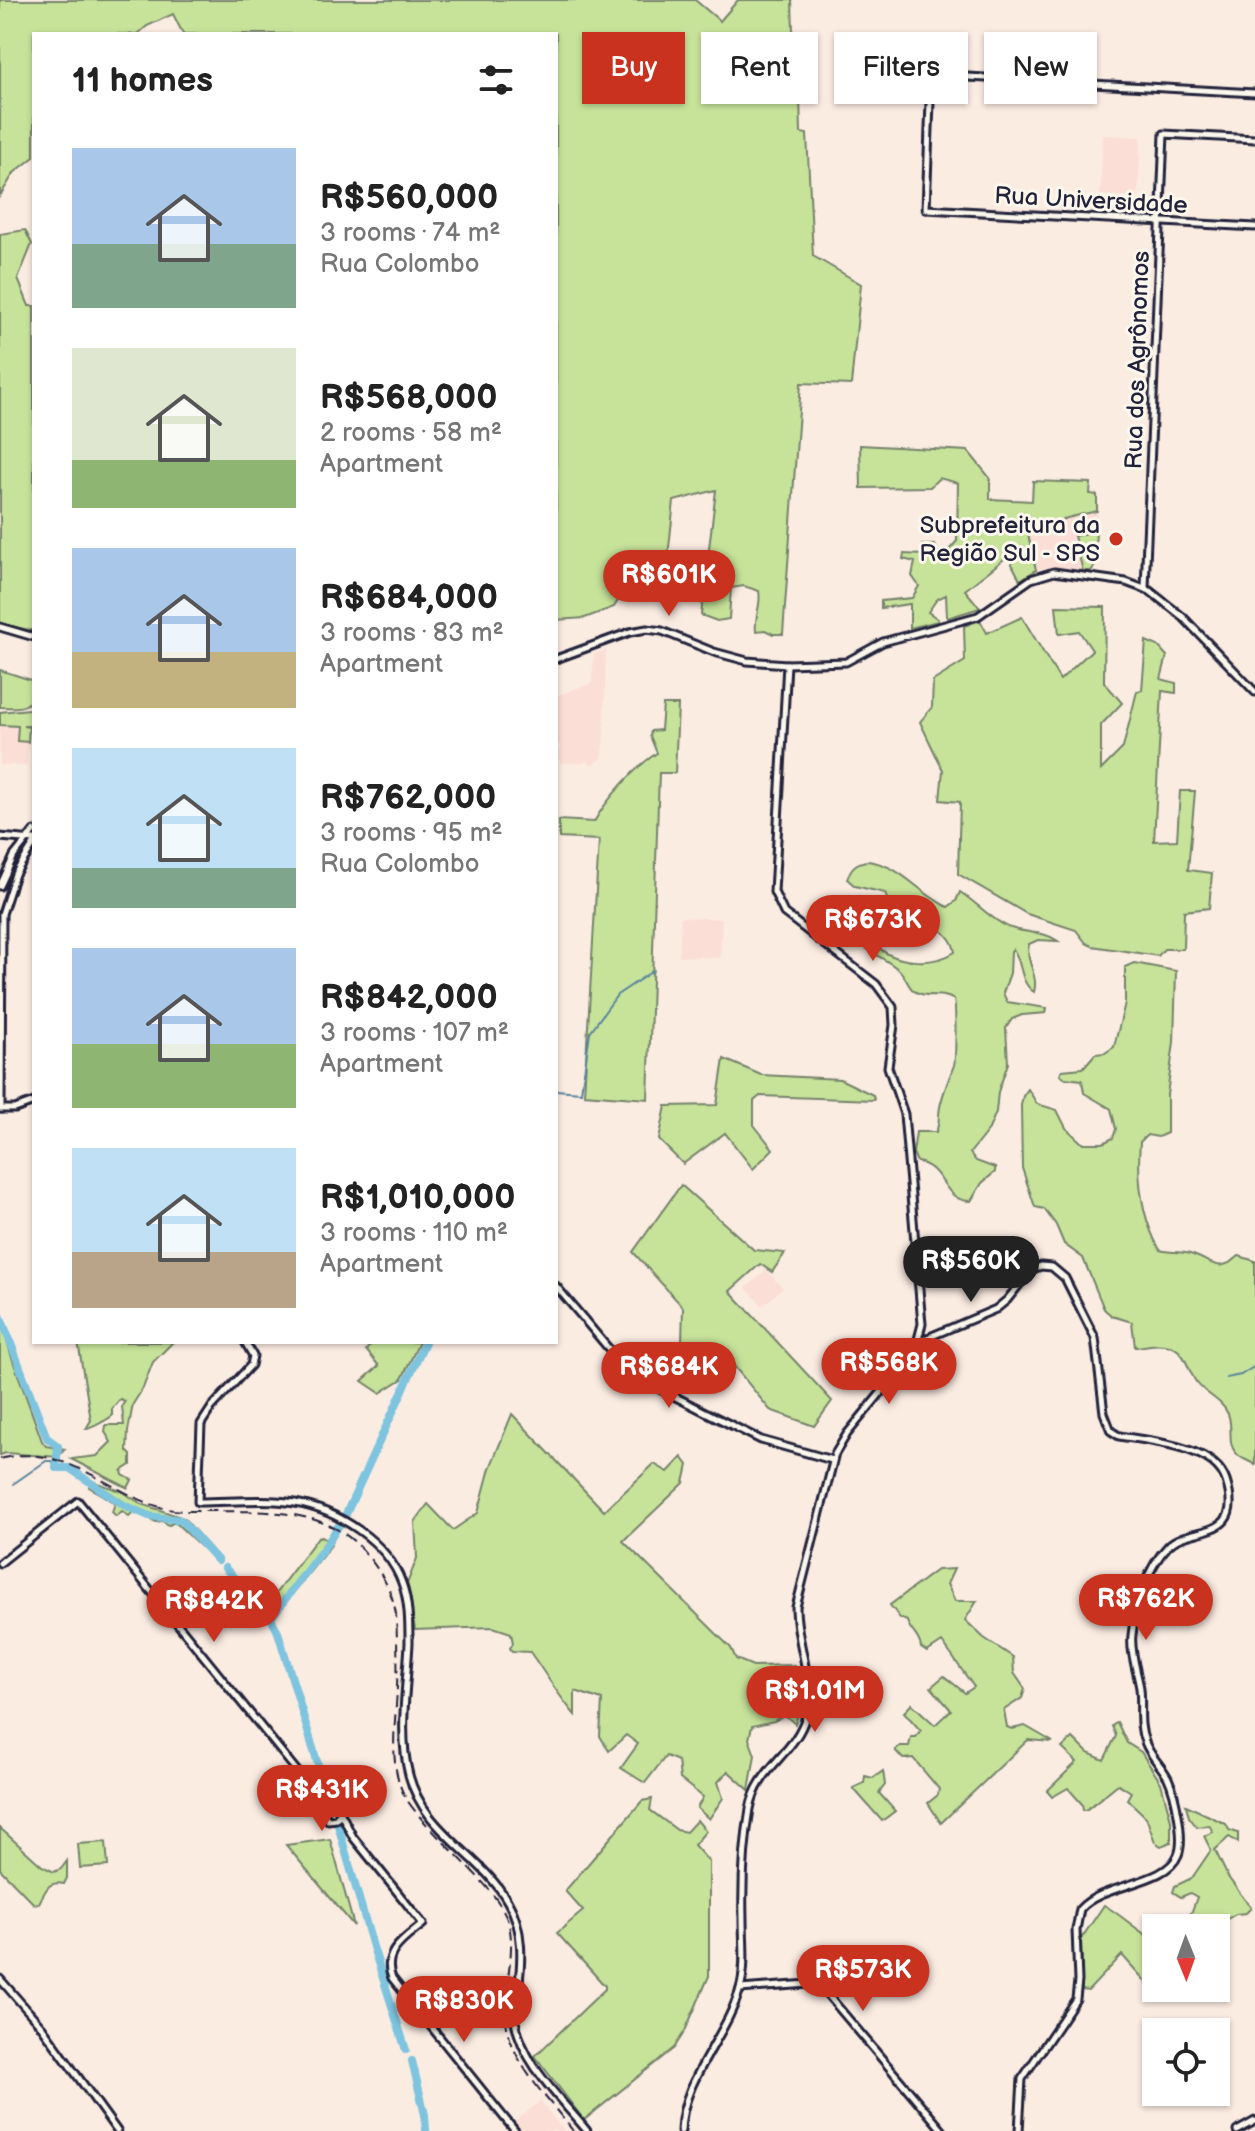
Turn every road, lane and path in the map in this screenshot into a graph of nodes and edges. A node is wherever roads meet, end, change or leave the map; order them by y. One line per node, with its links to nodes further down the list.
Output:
1 (1255, 93): 3 (street, Rua Universidade)
2 (1255, 139): 3 (street, Rua dos Agrônomos)
3 (1161, 221): 4 (street, Rua Universidade); 5 (street, Rua dos Agrônomos)
4 (1255, 227)
5 (1145, 588): 9 (street); 10 (street)
6 (0, 627): 7 (street)
7 (32, 636)
8 (558, 658): 9 (street)
9 (787, 664): 18 (street)
10 (1255, 692)
11 (0, 837): 12 (street)
12 (32, 840): 13 (street); 14 (street)
13 (0, 886)
14 (1, 991): 16 (street)
15 (32, 1103): 16 (street)
16 (1, 1109)
17 (558, 1288): 20 (street)
18 (920, 1341): 20 (street); 32 (street)
19 (246, 1344): 29 (street)
20 (832, 1460): 25 (street)
21 (0, 1563): 22 (street)
22 (326, 1807): 23 (street); 23 (street)
23 (340, 1813): 28 (street)
24 (0, 1979): 27 (street)
25 (740, 1989): 30 (street); 31 (street)
26 (1255, 2121): 33 (street)
27 (117, 2131)
28 (515, 2131)
29 (587, 2131)
30 (681, 2131)
31 (943, 2131)
32 (1019, 2131)
33 (1237, 2131)

